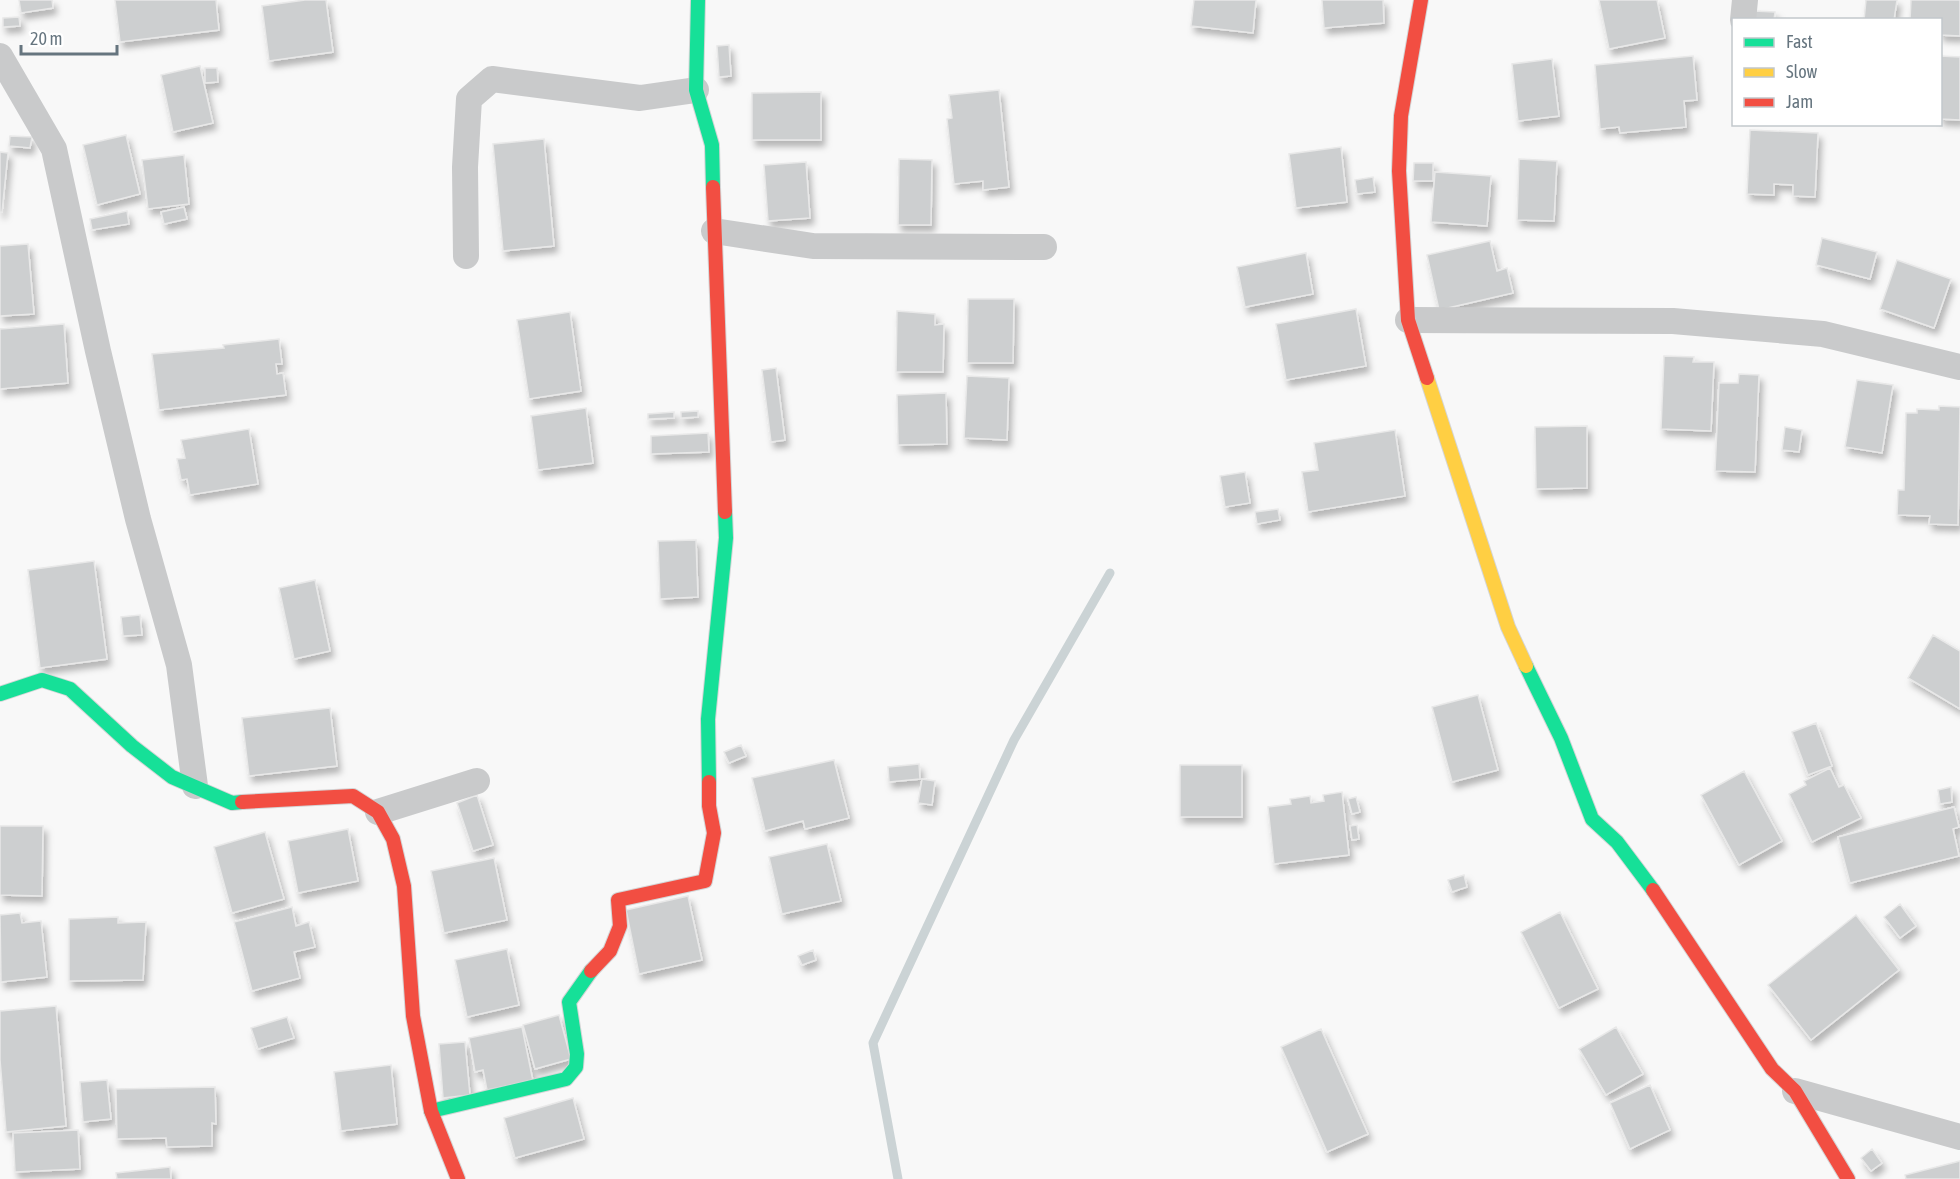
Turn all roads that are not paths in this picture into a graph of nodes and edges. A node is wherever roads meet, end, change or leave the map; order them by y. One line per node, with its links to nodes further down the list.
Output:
1 (699, 0): 6 (street)
2 (1421, 0): 10 (street)
3 (1745, 0): 4 (street)
4 (1743, 18)
5 (0, 56): 14 (street)
6 (696, 90): 7 (street); 9 (street)
7 (714, 231): 8 (street); 17 (street)
8 (1044, 247)
9 (466, 255)
10 (1408, 320): 11 (street); 16 (street)
11 (1960, 367)
12 (0, 694): 14 (street)
13 (477, 781): 15 (street)
14 (195, 786): 15 (street)
15 (378, 812): 17 (street)
16 (1796, 1091): 18 (street); 20 (street)
17 (431, 1112): 19 (street)
18 (1960, 1137)
19 (458, 1179)
20 (1848, 1179)

